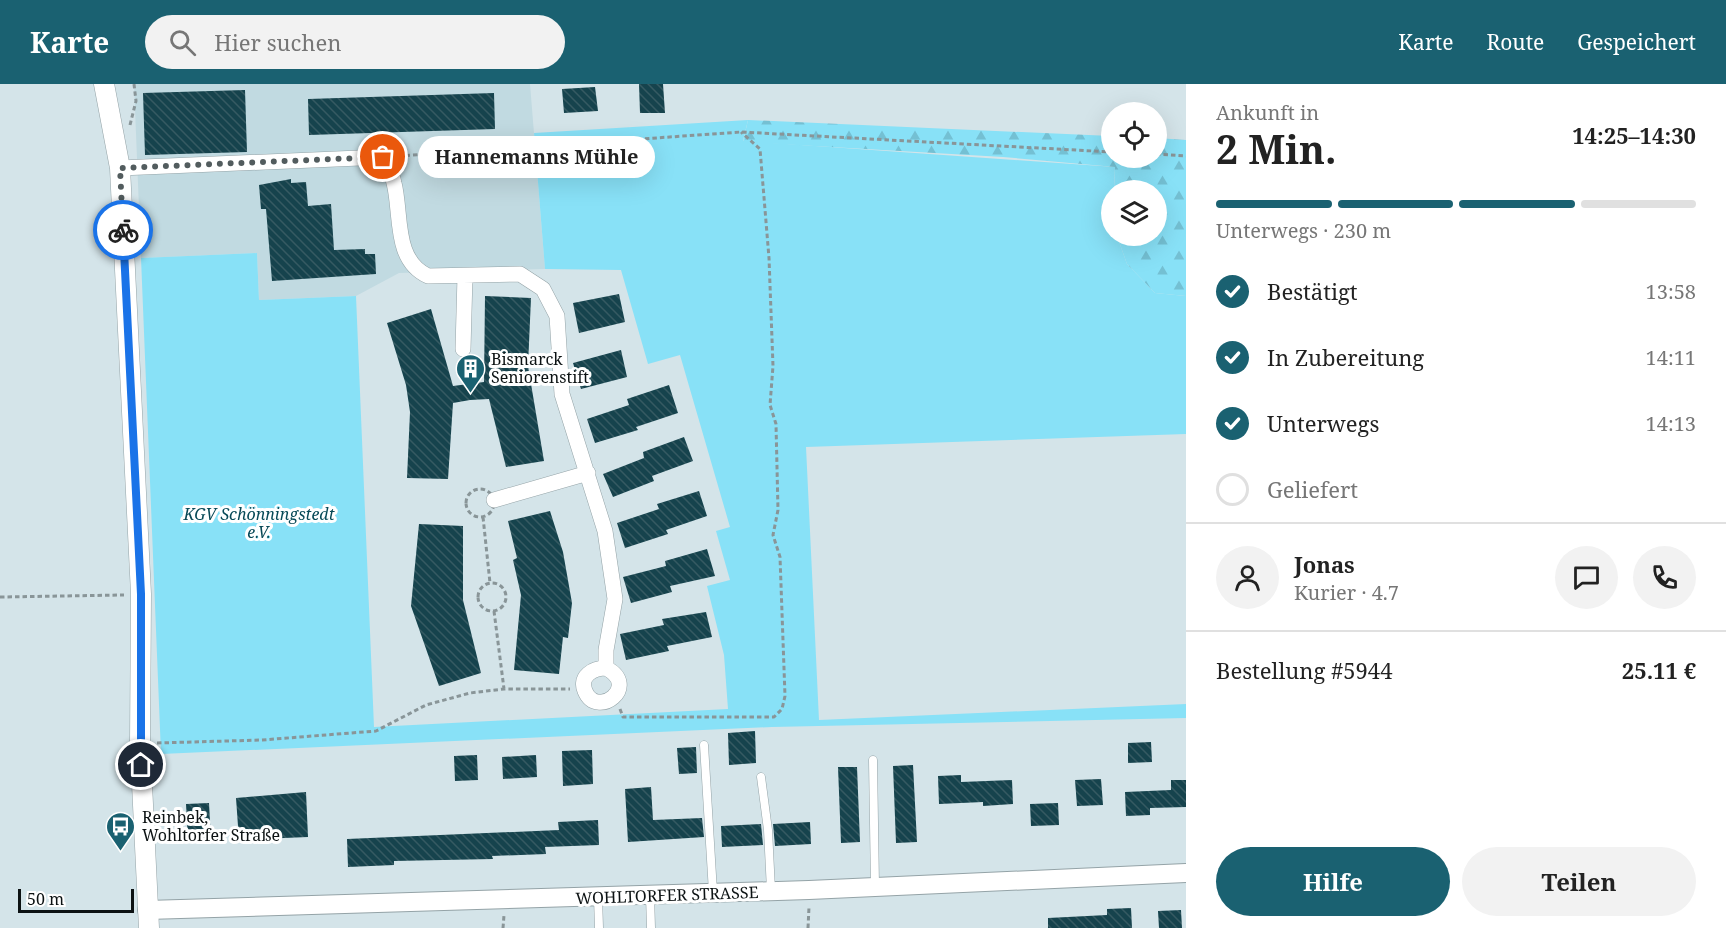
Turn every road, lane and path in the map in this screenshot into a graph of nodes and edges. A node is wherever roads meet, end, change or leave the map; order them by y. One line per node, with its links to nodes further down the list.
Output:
1 (104, 84): 7 (main road)
2 (741, 132): 3 (path); 6 (path); 20 (path)
3 (1101, 151)
4 (1167, 155): 5 (path)
5 (1186, 156)
6 (383, 157): 7 (street); 8 (street)
7 (120, 168): 14 (main road)
8 (465, 276): 9 (street); 10 (street)
9 (462, 349)
10 (588, 473): 11 (street); 17 (street)
11 (494, 500)
12 (483, 517): 13 (path)
13 (490, 583): 16 (path); 16 (path)
14 (141, 594): 15 (path); 21 (main road)
15 (0, 597)
16 (494, 611): 18 (path)
17 (606, 668): 19 (street); 20 (street)
18 (504, 689): 19 (path); 21 (path)
19 (584, 690): 20 (street)
20 (615, 697)
21 (140, 743): 32 (main road)
22 (704, 745): 29 (lane)
23 (873, 760): 26 (lane)
24 (761, 777): 28 (lane)
25 (1186, 873): 26 (street, WOHLTORFER STRASSE)
26 (875, 887): 27 (street, WOHLTORFER STRASSE)
27 (809, 890): 28 (street, WOHLTORFER STRASSE); 35 (path)
28 (771, 891): 29 (street, WOHLTORFER STRASSE)
29 (713, 893): 30 (street, WOHLTORFER STRASSE)
30 (650, 895): 31 (street, WOHLTORFER STRASSE); 34 (lane)
31 (598, 897): 32 (street, WOHLTORFER STRASSE); 33 (lane)
32 (148, 919)
33 (599, 928)
34 (651, 928)
35 (808, 928)

